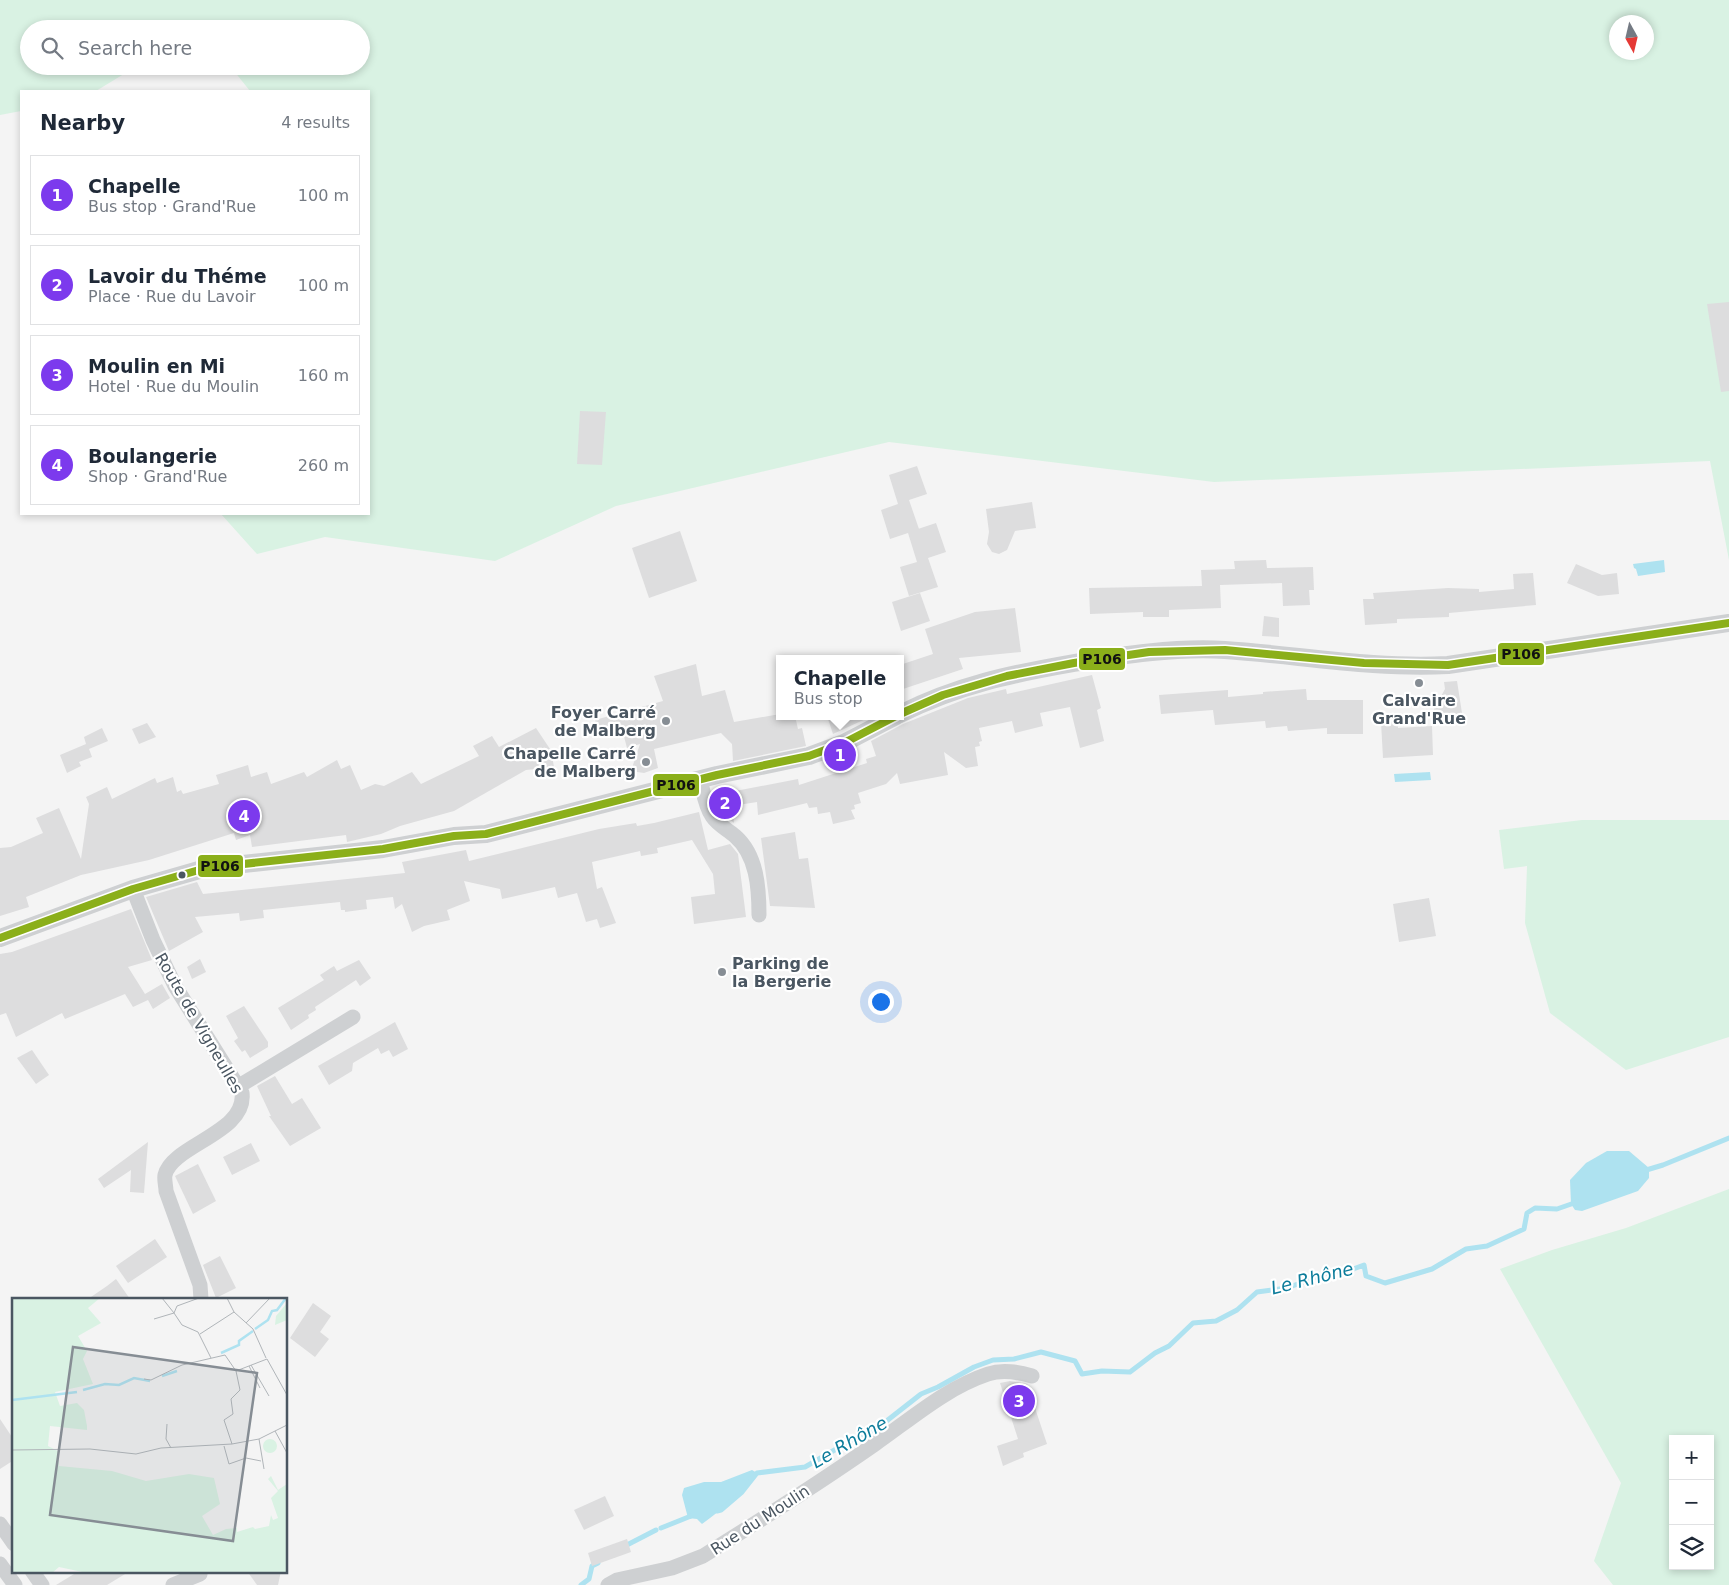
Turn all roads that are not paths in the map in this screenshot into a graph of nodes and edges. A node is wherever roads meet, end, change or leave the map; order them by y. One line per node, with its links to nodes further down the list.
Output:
1 (1729, 623): 2 (street)
2 (904, 712)
3 (888, 720): 4 (street)
4 (700, 779): 5 (street); 6 (street)
5 (133, 889): 7 (street); 9 (street, Route de Vigneulles)
6 (759, 915)
7 (0, 938)
8 (352, 1017): 9 (street)
9 (239, 1086): 10 (street, Route de Vigneulles)
10 (201, 1298)
11 (1032, 1376): 20 (street, Rue du Moulin)
12 (0, 1524): 13 (street)
13 (12, 1541)
14 (0, 1564): 17 (street)
15 (33, 1572): 18 (street)
16 (202, 1577): 19 (street)
17 (15, 1585)
18 (42, 1585)
19 (173, 1585)
20 (608, 1585)

